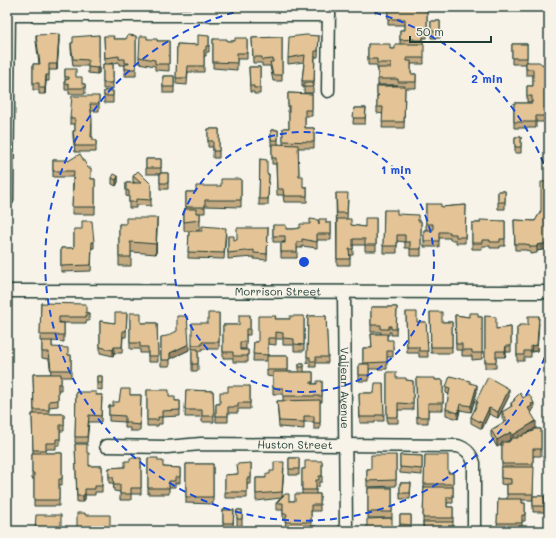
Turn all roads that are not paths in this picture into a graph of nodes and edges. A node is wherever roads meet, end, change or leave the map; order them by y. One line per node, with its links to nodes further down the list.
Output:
1 (9, 11): 2 (street); 5 (street)
2 (173, 11): 3 (street)
3 (329, 11): 4 (street)
4 (328, 91)
5 (7, 200)
6 (7, 291): 7 (street, Morrison Street)
7 (344, 292): 8 (street, Morrison Street); 9 (street, Valjean Avenue)
8 (549, 292)
9 (344, 445): 10 (street, Huston Street); 11 (street, Valjean Avenue); 12 (street, Huston Street)
10 (106, 446)
11 (346, 531)
12 (474, 531)

